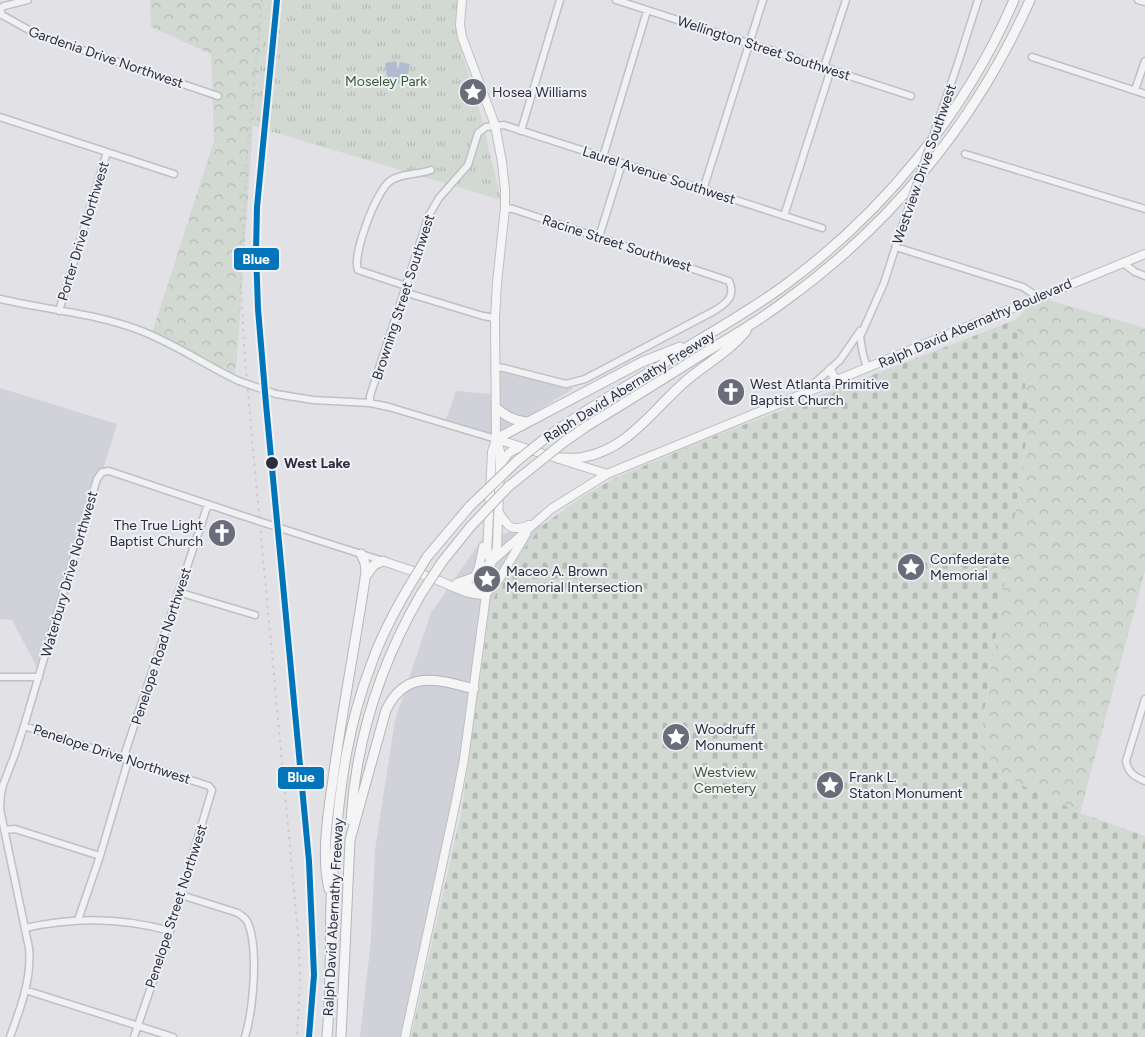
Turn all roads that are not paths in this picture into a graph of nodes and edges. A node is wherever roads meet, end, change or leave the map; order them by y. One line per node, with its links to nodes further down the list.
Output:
1 (28, 0): 12 (street)
2 (462, 0): 23 (main road)
3 (560, 0): 24 (street)
4 (616, 0): 13 (street, Wellington Street Southwest)
5 (763, 0): 14 (street)
6 (846, 0): 17 (street)
7 (978, 0): 37 (street, Westview Drive Southwest, bridge)
8 (1014, 0): 48 (highway, Ralph David Abernathy Freeway)
9 (1030, 0): 46 (highway, Ralph David Abernathy Freeway)
10 (1138, 0): 11 (street)
11 (1145, 2)
12 (0, 8): 20 (street, Gardenia Drive Northwest)
13 (647, 11): 14 (street, Wellington Street Southwest); 27 (street)
14 (749, 43): 17 (street, Wellington Street Southwest); 31 (street)
15 (1032, 58): 18 (street)
16 (1145, 61): 18 (street)
17 (827, 68): 21 (street, Wellington Street Southwest); 34 (street)
18 (1135, 90): 19 (street)
19 (1145, 94)
20 (218, 96)
21 (911, 96)
22 (0, 117): 25 (street)
23 (495, 125): 24 (street, Laurel Avenue Southwest); 32 (main road); 41 (street, Browning Street Southwest)
24 (522, 131): 27 (street, Laurel Avenue Southwest)
25 (107, 152): 30 (street); 44 (street, Porter Drive Northwest)
26 (965, 154): 33 (street)
27 (603, 157): 28 (street, Laurel Avenue Southwest)
28 (622, 163): 31 (street, Laurel Avenue Southwest); 36 (street)
29 (431, 170): 41 (street)
30 (174, 174)
31 (703, 190): 34 (street, Laurel Avenue Southwest)
32 (505, 208): 36 (street, Racine Street Southwest); 45 (main road)
33 (1145, 209)
34 (784, 216): 35 (street, Laurel Avenue Southwest)
35 (822, 228)
36 (598, 237): 49 (street, Racine Street Southwest)
37 (896, 247): 42 (street); 47 (street, Westview Drive Southwest)
38 (1145, 254): 39 (main road, Ralph David Abernathy Boulevard)
39 (1123, 263): 40 (street); 42 (main road, Ralph David Abernathy Boulevard)
40 (1145, 276)
41 (405, 289): 45 (street); 54 (street, Browning Street Southwest)
42 (1038, 297): 50 (main road, Ralph David Abernathy Boulevard)
43 (0, 300): 44 (street)
44 (59, 311): 54 (street, bridge)
45 (495, 318): 49 (main road)
46 (752, 324): 59 (highway); 84 (highway, Ralph David Abernathy Freeway, bridge)
47 (864, 326): 50 (street, Westview Drive Southwest); 51 (street, Westview Drive Southwest)
48 (699, 340): 56 (highway); 87 (highway, Ralph David Abernathy Freeway, bridge)
49 (496, 367): 55 (main road)
50 (868, 368): 52 (main road, Ralph David Abernathy Boulevard)
51 (830, 370): 52 (main road); 53 (street, Westview Drive Southwest)
52 (836, 380): 53 (main road, Ralph David Abernathy Boulevard)
53 (806, 392): 61 (main road, Ralph David Abernathy Boulevard)
54 (370, 403): 57 (street)
55 (496, 408): 56 (highway); 57 (main road)
56 (527, 422): 57 (highway)
57 (496, 439): 58 (main road); 60 (main road); 67 (main road); 68 (main road)
58 (522, 448): 59 (main road); 60 (main road)
59 (558, 458): 61 (main road)
60 (500, 466): 63 (main road)
61 (607, 474): 64 (main road, Ralph David Abernathy Boulevard)
62 (208, 504): 65 (street, bridge); 72 (street, Penelope Road Northwest); 76 (street, Waterbury Drive Northwest)
63 (499, 513): 64 (main road); 67 (main road)
64 (533, 524): 67 (main road, Ralph David Abernathy Boulevard); 73 (main road)
65 (361, 554): 66 (street); 69 (highway)
66 (383, 561): 69 (highway); 70 (main road)
67 (491, 562): 68 (main road, Ralph David Abernathy Boulevard); 73 (main road)
68 (474, 577): 71 (main road)
69 (365, 578): 87 (highway)
70 (443, 582): 71 (main road); 73 (main road)
71 (457, 583): 73 (main road)
72 (178, 592): 74 (street); 80 (street, Penelope Road Northwest)
73 (486, 595): 77 (main road)
74 (255, 615)
75 (0, 677): 76 (street)
76 (38, 677): 79 (street, Waterbury Drive Northwest)
77 (474, 689): 84 (highway); 99 (main road)
78 (1145, 700): 81 (street)
79 (24, 726): 80 (street, Penelope Drive Northwest); 83 (street, Waterbury Drive Northwest)
80 (126, 760): 82 (street, Penelope Drive Northwest); 85 (street, Penelope Road Northwest)
81 (1145, 781)
82 (199, 783): 86 (street, Penelope Street Northwest)
83 (4, 830): 85 (street); 89 (street, Waterbury Drive Northwest)
84 (350, 840): 98 (highway)
85 (100, 856): 88 (street, Penelope Road Northwest)
86 (181, 895): 90 (street, Penelope Street Northwest); 96 (street)
87 (331, 899): 97 (highway, Ralph David Abernathy Freeway)
88 (78, 920): 89 (street); 90 (street)
89 (25, 928): 91 (street, Waterbury Drive Northwest)
90 (170, 931): 92 (street, Penelope Street Northwest)
91 (25, 990): 92 (street); 93 (street, Waterbury Drive Northwest)
92 (138, 1025): 94 (street, Penelope Street Northwest); 95 (street)
93 (10, 1037)
94 (134, 1037)
95 (173, 1037)
96 (245, 1037)
97 (328, 1037)
98 (341, 1037)
99 (406, 1037)

